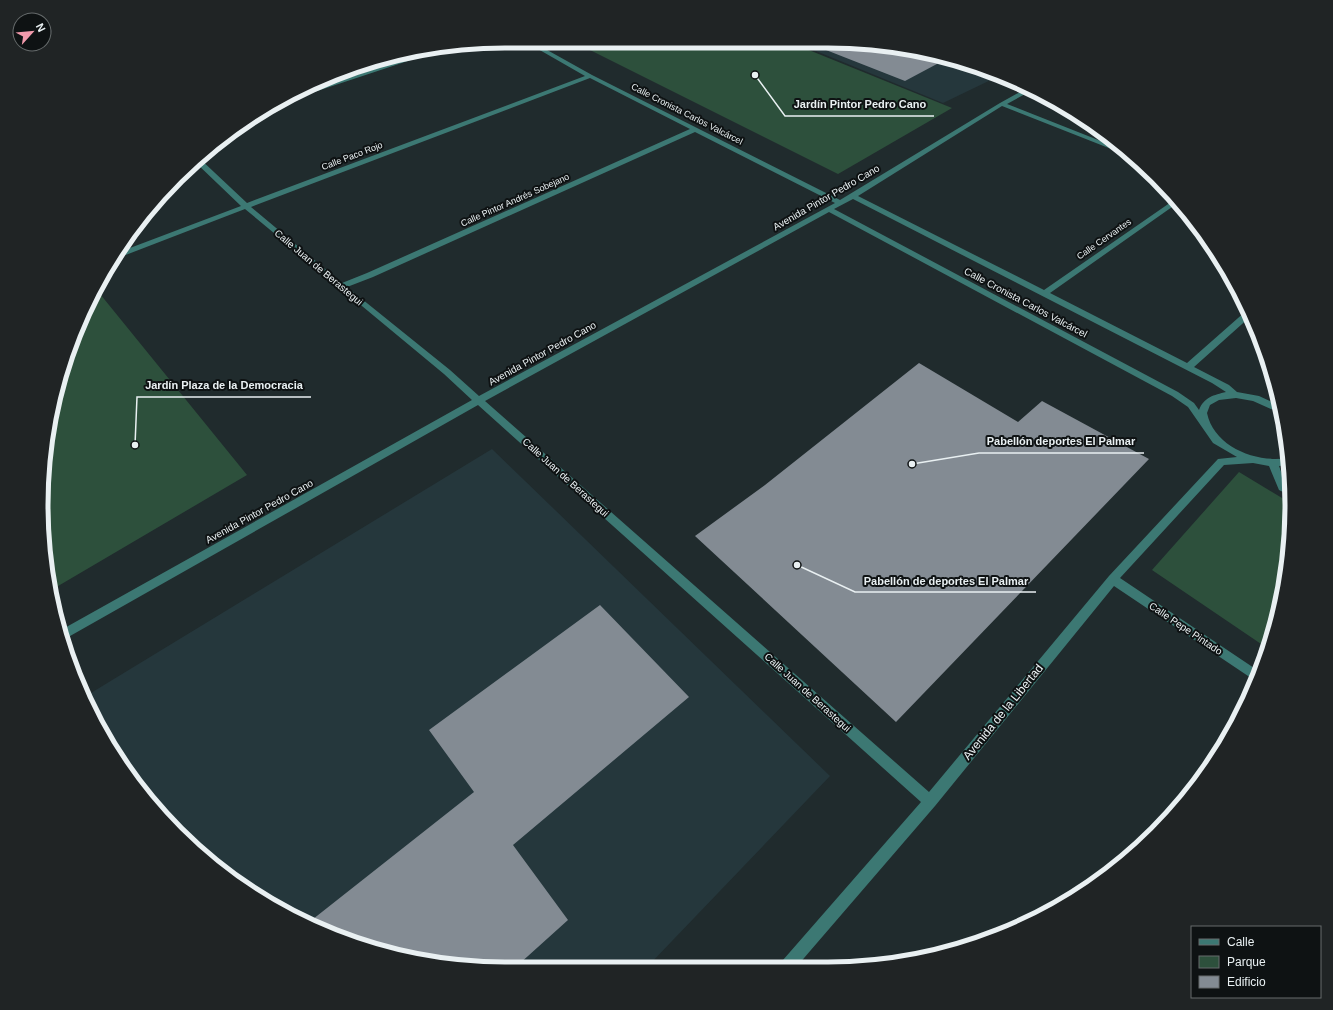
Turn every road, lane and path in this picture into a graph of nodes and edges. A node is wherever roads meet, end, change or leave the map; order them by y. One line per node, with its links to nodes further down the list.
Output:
1 (540, 48): 3 (street, Calle Cronista Carlos Valcárcel)
2 (417, 57): 4 (street)
3 (590, 76): 7 (street, Calle Cronista Carlos Valcárcel); 13 (street, Calle Paco Rojo)
4 (310, 92)
5 (1024, 92): 6 (street, Avenida Pintor Pedro Cano)
6 (1002, 104): 8 (street); 10 (street, Avenida Pintor Pedro Cano)
7 (695, 129): 11 (street, Calle Cronista Carlos Valcárcel); 16 (street, Calle Pintor Andrés Sobejano)
8 (1113, 148)
9 (201, 164): 13 (street, Calle Juan de Berastegui)
10 (853, 196): 11 (street, Avenida Pintor Pedro Cano); 17 (street, Calle Cronista Carlos Valcárcel)
11 (840, 203): 14 (street, Avenida Pintor Pedro Cano)
12 (1171, 203): 17 (street, Calle Cervantes)
13 (246, 206): 15 (street, Calle Paco Rojo); 16 (street, Calle Juan de Berastegui)
14 (828, 209): 21 (street, Avenida Pintor Pedro Cano); 23 (street, Calle Cronista Carlos Valcárcel)
15 (124, 252)
16 (341, 286): 21 (street, Calle Juan de Berastegui)
17 (1045, 294): 19 (street, Calle Cronista Carlos Valcárcel)
18 (1244, 317): 19 (street)
19 (1188, 367): 20 (street, Calle Cronista Carlos Valcárcel)
20 (1235, 394): 22 (street); 23 (street)
21 (479, 400): 31 (street, Avenida Pintor Pedro Cano); 33 (street, Calle Juan de Berastegui)
22 (1273, 404)
23 (1205, 426): 24 (street, Calle Cronista Carlos Valcárcel)
24 (1217, 441): 25 (street); 26 (street)
25 (1252, 460): 26 (street); 28 (street)
26 (1221, 462): 30 (street, Avenida de la Libertad)
27 (1283, 462): 28 (street)
28 (1273, 463): 29 (street)
29 (1284, 488)
30 (1113, 579): 32 (street, Calle Pepe Pintado); 33 (street, Avenida de la Libertad)
31 (67, 632)
32 (1253, 673)
33 (930, 801): 34 (street, Avenida de la Libertad)
34 (791, 962)

